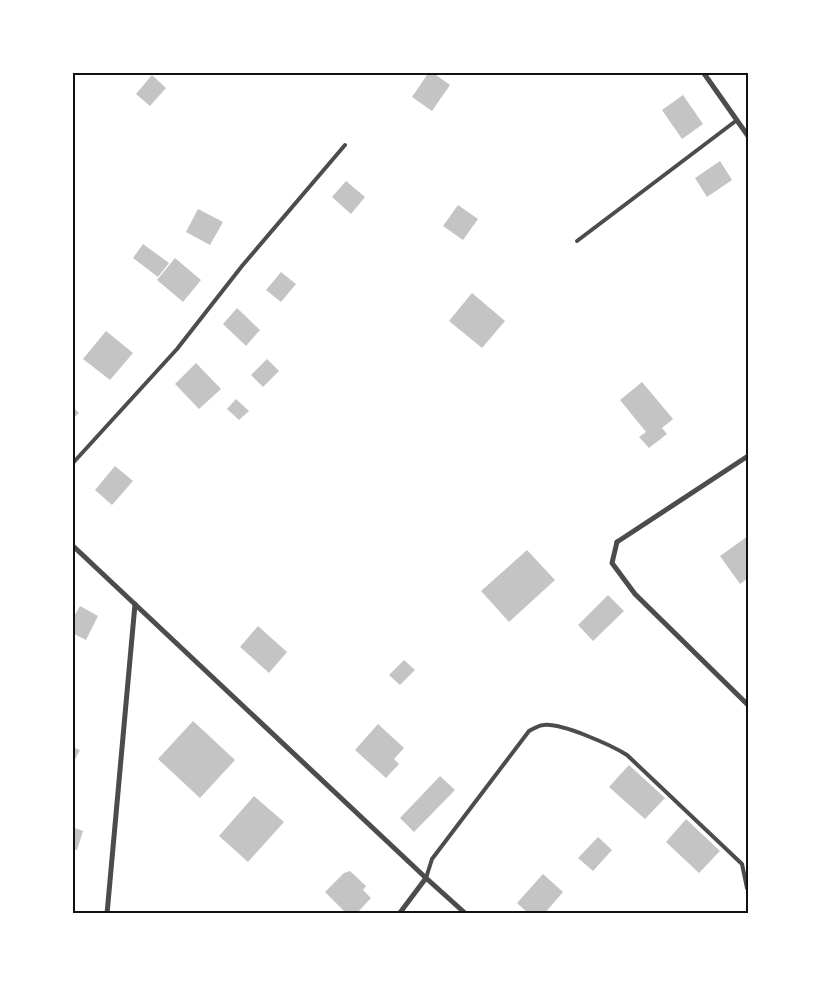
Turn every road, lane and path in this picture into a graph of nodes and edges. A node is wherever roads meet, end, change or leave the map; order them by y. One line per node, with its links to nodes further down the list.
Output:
1 (703, 72): 2 (street)
2 (737, 120): 3 (street); 5 (lane)
3 (748, 136)
4 (344, 145): 7 (lane)
5 (577, 240)
6 (748, 456): 10 (street)
7 (72, 464)
8 (72, 545): 9 (street)
9 (135, 604): 11 (street); 13 (street)
10 (748, 705)
11 (426, 878): 12 (lane); 14 (street); 15 (street)
12 (747, 888)
13 (106, 914)
14 (399, 914)
15 (466, 914)

